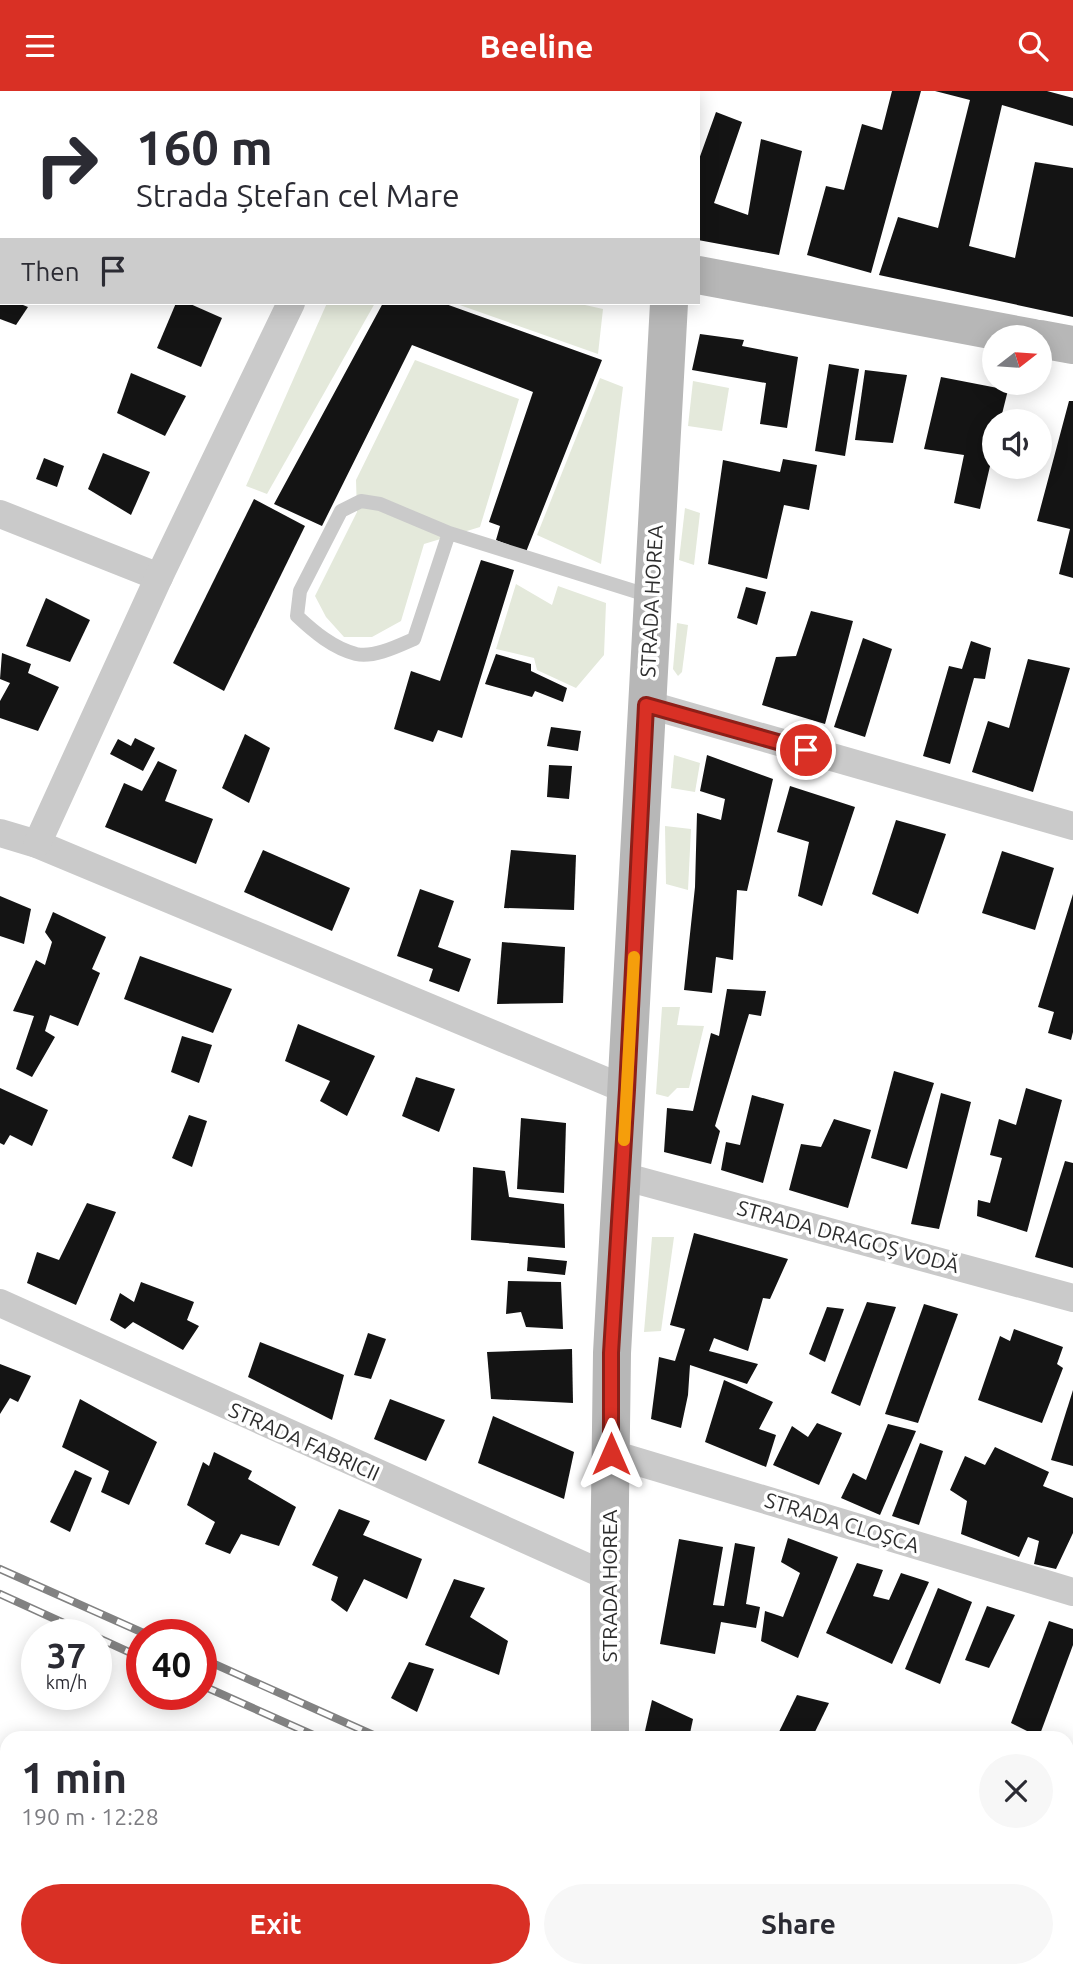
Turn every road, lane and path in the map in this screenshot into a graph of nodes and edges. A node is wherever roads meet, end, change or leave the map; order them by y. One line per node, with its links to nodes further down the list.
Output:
1 (700, 275): 4 (street)
2 (290, 305): 9 (street)
3 (668, 305): 10 (street, STRADA HOREA)
4 (982, 328)
5 (1052, 341): 6 (street)
6 (1073, 345)
7 (0, 514): 9 (street)
8 (449, 533): 8 (lane); 10 (lane)
9 (159, 577): 14 (street)
10 (652, 596): 11 (street, STRADA HOREA)
11 (646, 705): 12 (street); 15 (street, STRADA HOREA)
12 (1073, 826)
13 (0, 834): 14 (street)
14 (37, 844): 15 (street)
15 (627, 1090): 16 (street, STRADA HOREA)
16 (622, 1176): 17 (street, STRADA DRAGOȘ VODĂ); 19 (street, STRADA HOREA)
17 (1073, 1298)
18 (0, 1303): 20 (street, STRADA FABRICII)
19 (611, 1454): 20 (street, STRADA HOREA); 21 (street, STRADA CLOȘCA)
20 (608, 1577): 22 (street, STRADA HOREA)
21 (1073, 1592)
22 (610, 1731)

